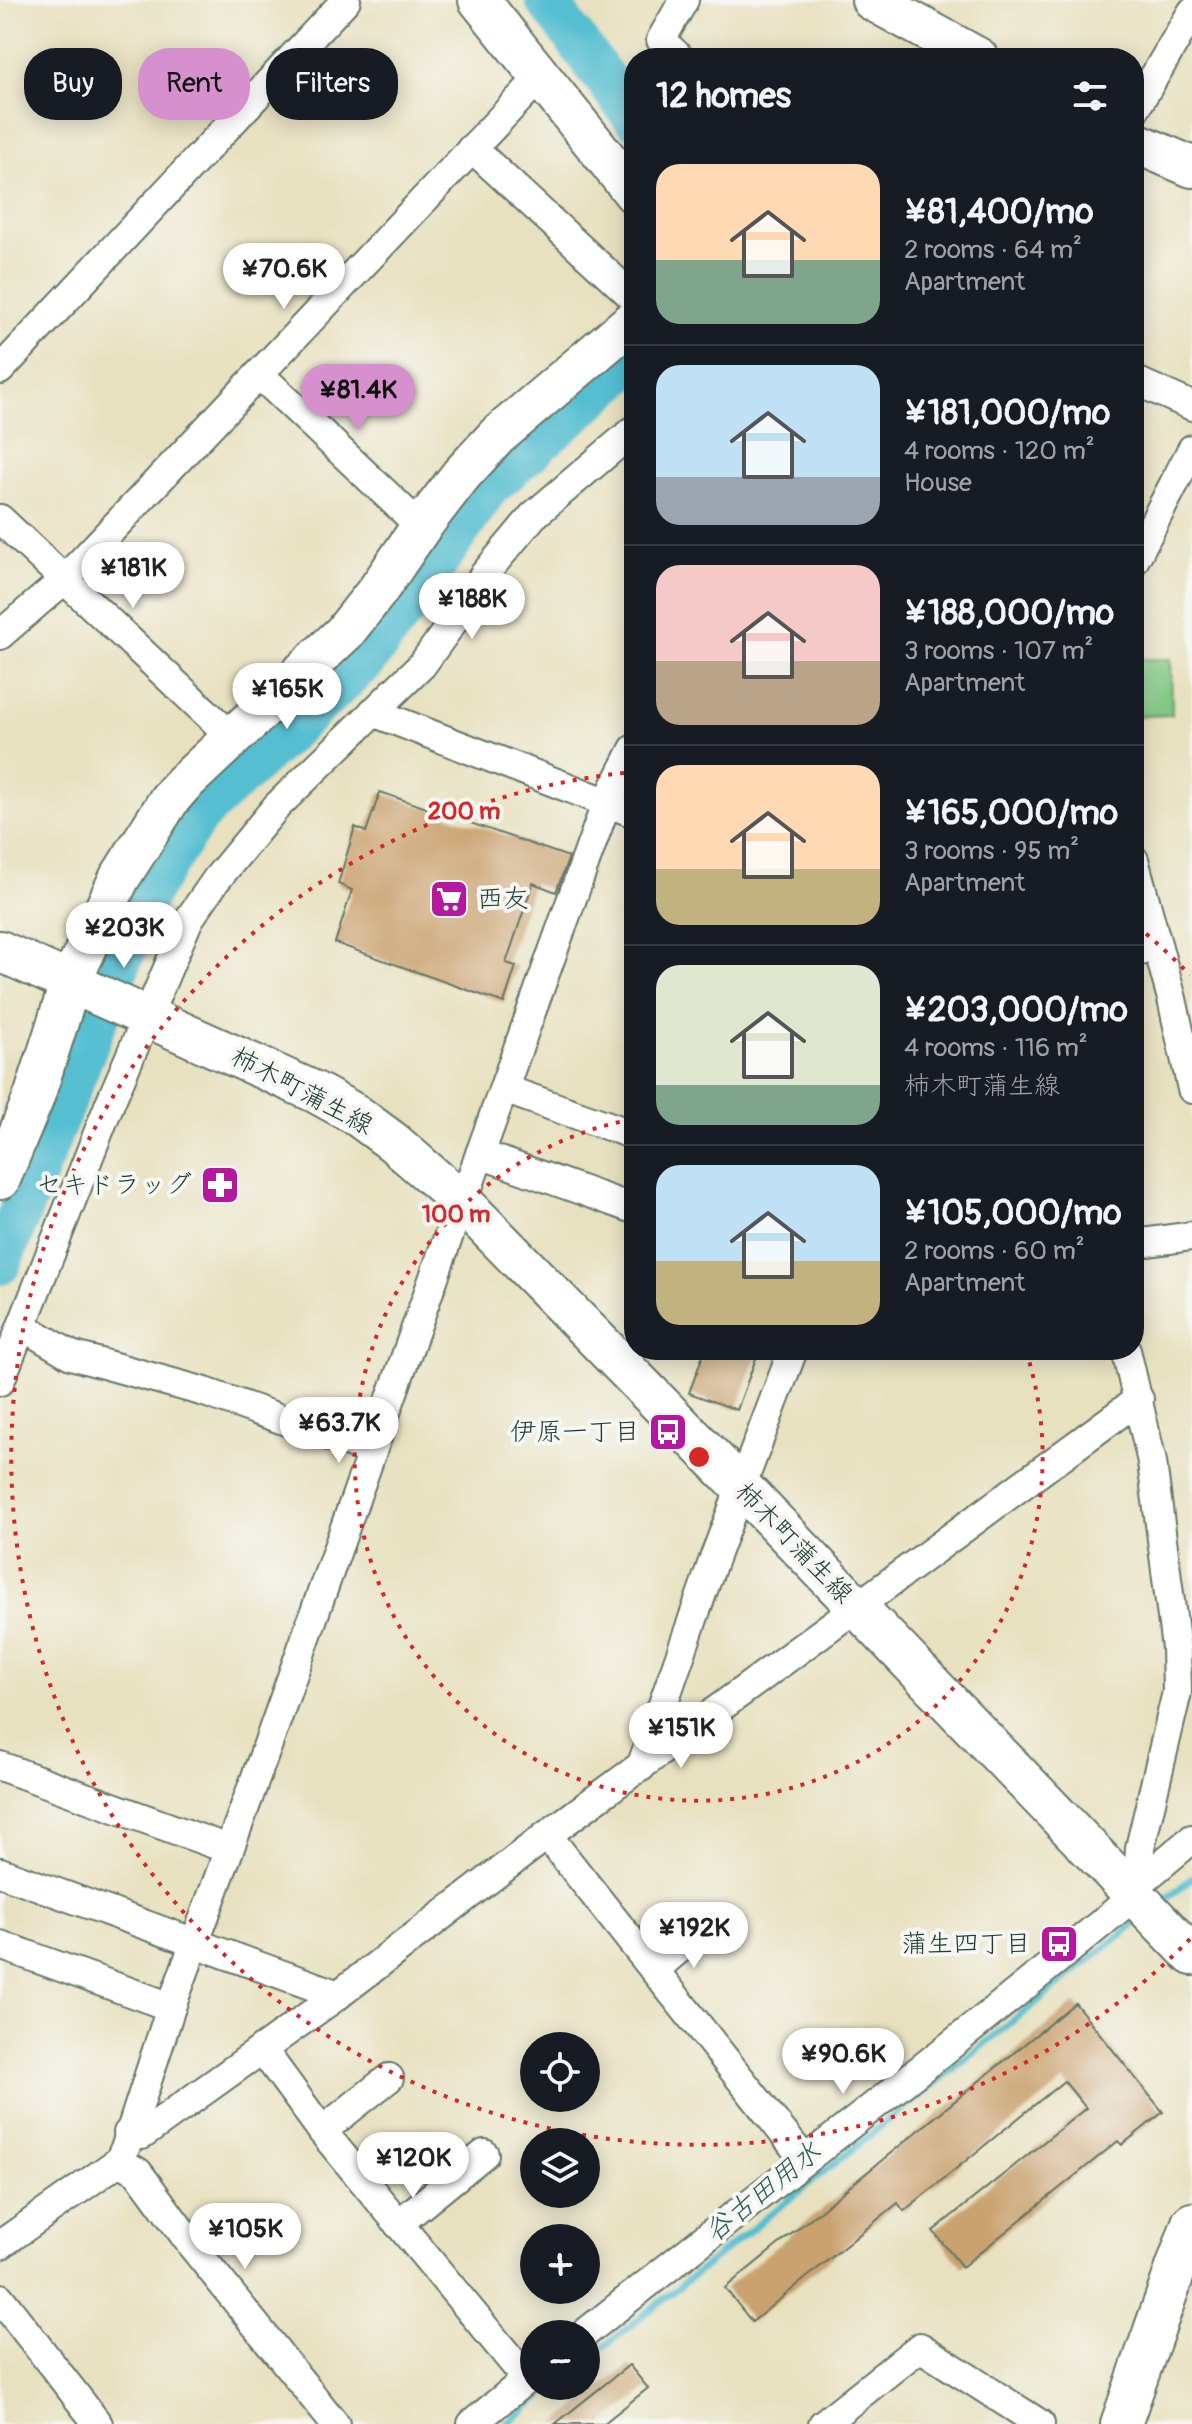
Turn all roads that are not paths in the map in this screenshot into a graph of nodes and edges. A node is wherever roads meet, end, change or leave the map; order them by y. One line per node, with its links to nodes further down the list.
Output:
1 (346, 0): 16 (street)
2 (479, 0): 8 (main road)
3 (684, 0): 6 (street)
4 (872, 0): 7 (main road)
5 (1192, 12): 9 (street)
6 (669, 48)
7 (960, 48)
8 (540, 77): 11 (street); 13 (main road)
9 (1144, 94)
10 (1144, 146): 12 (main road)
11 (472, 148): 14 (street); 17 (street)
12 (1192, 167)
13 (624, 181)
14 (624, 289)
15 (624, 328): 23 (main road)
16 (0, 370)
17 (260, 375): 23 (street); 25 (street)
18 (1144, 384): 19 (street)
19 (1192, 406)
20 (624, 439): 27 (street)
21 (1192, 449): 24 (street)
22 (0, 519): 25 (street)
23 (421, 527): 28 (main road)
24 (1144, 532)
25 (65, 579): 26 (street); 28 (street)
26 (0, 635)
27 (373, 712): 30 (street); 36 (street)
28 (233, 738): 34 (main road)
29 (624, 769): 30 (street)
30 (606, 804): 31 (street); 37 (street)
31 (624, 810)
32 (1146, 950): 35 (street)
33 (0, 951): 34 (main road, 柿木町蒲生線)
34 (76, 984): 36 (main road, 柿木町蒲生線); 41 (main road)
35 (1182, 998): 38 (street)
36 (144, 1014): 42 (main road, 柿木町蒲生線); 46 (street)
37 (504, 1089): 39 (street); 40 (street)
38 (1192, 1089)
39 (624, 1131)
40 (480, 1154): 42 (street); 43 (street)
41 (0, 1179)
42 (461, 1201): 51 (street); 52 (main road, 柿木町蒲生線)
43 (624, 1205)
44 (1192, 1236): 45 (street)
45 (1144, 1243)
46 (22, 1326): 49 (street); 51 (street)
47 (789, 1360): 52 (street)
48 (1129, 1360): 50 (street)
49 (0, 1381)
50 (1139, 1399): 53 (street); 60 (street)
51 (371, 1451): 58 (street)
52 (741, 1487): 53 (main road, 柿木町蒲生線); 55 (street)
53 (856, 1608): 55 (street); 60 (main road, 柿木町蒲生線)
54 (0, 1766): 58 (street)
55 (641, 1767): 56 (street)
56 (547, 1835): 65 (street); 66 (street)
57 (1192, 1839): 60 (street)
58 (228, 1849): 62 (street)
59 (0, 1872): 62 (street)
60 (1136, 1890): 64 (main road, 柿木町蒲生線); 73 (street)
61 (702, 1930): 65 (street)
62 (195, 1941): 66 (street); 67 (street)
63 (0, 1945): 67 (street)
64 (1192, 1955)
65 (654, 1970): 73 (street)
66 (338, 1995): 68 (street)
67 (171, 2007): 71 (street)
68 (262, 2049): 70 (street); 71 (street)
69 (389, 2078): 70 (street)
70 (322, 2131): 75 (street)
71 (128, 2133): 74 (street)
72 (484, 2154): 75 (street)
73 (804, 2159): 79 (street)
74 (119, 2161): 77 (street); 83 (street)
75 (398, 2224): 80 (street)
76 (1190, 2235): 87 (main road)
77 (0, 2245)
78 (0, 2298): 82 (street)
79 (600, 2321)
80 (520, 2364)
81 (520, 2384): 84 (street)
82 (98, 2424)
83 (335, 2424)
84 (472, 2424)
85 (823, 2424): 86 (street)
86 (1040, 2424)
87 (1121, 2424)

